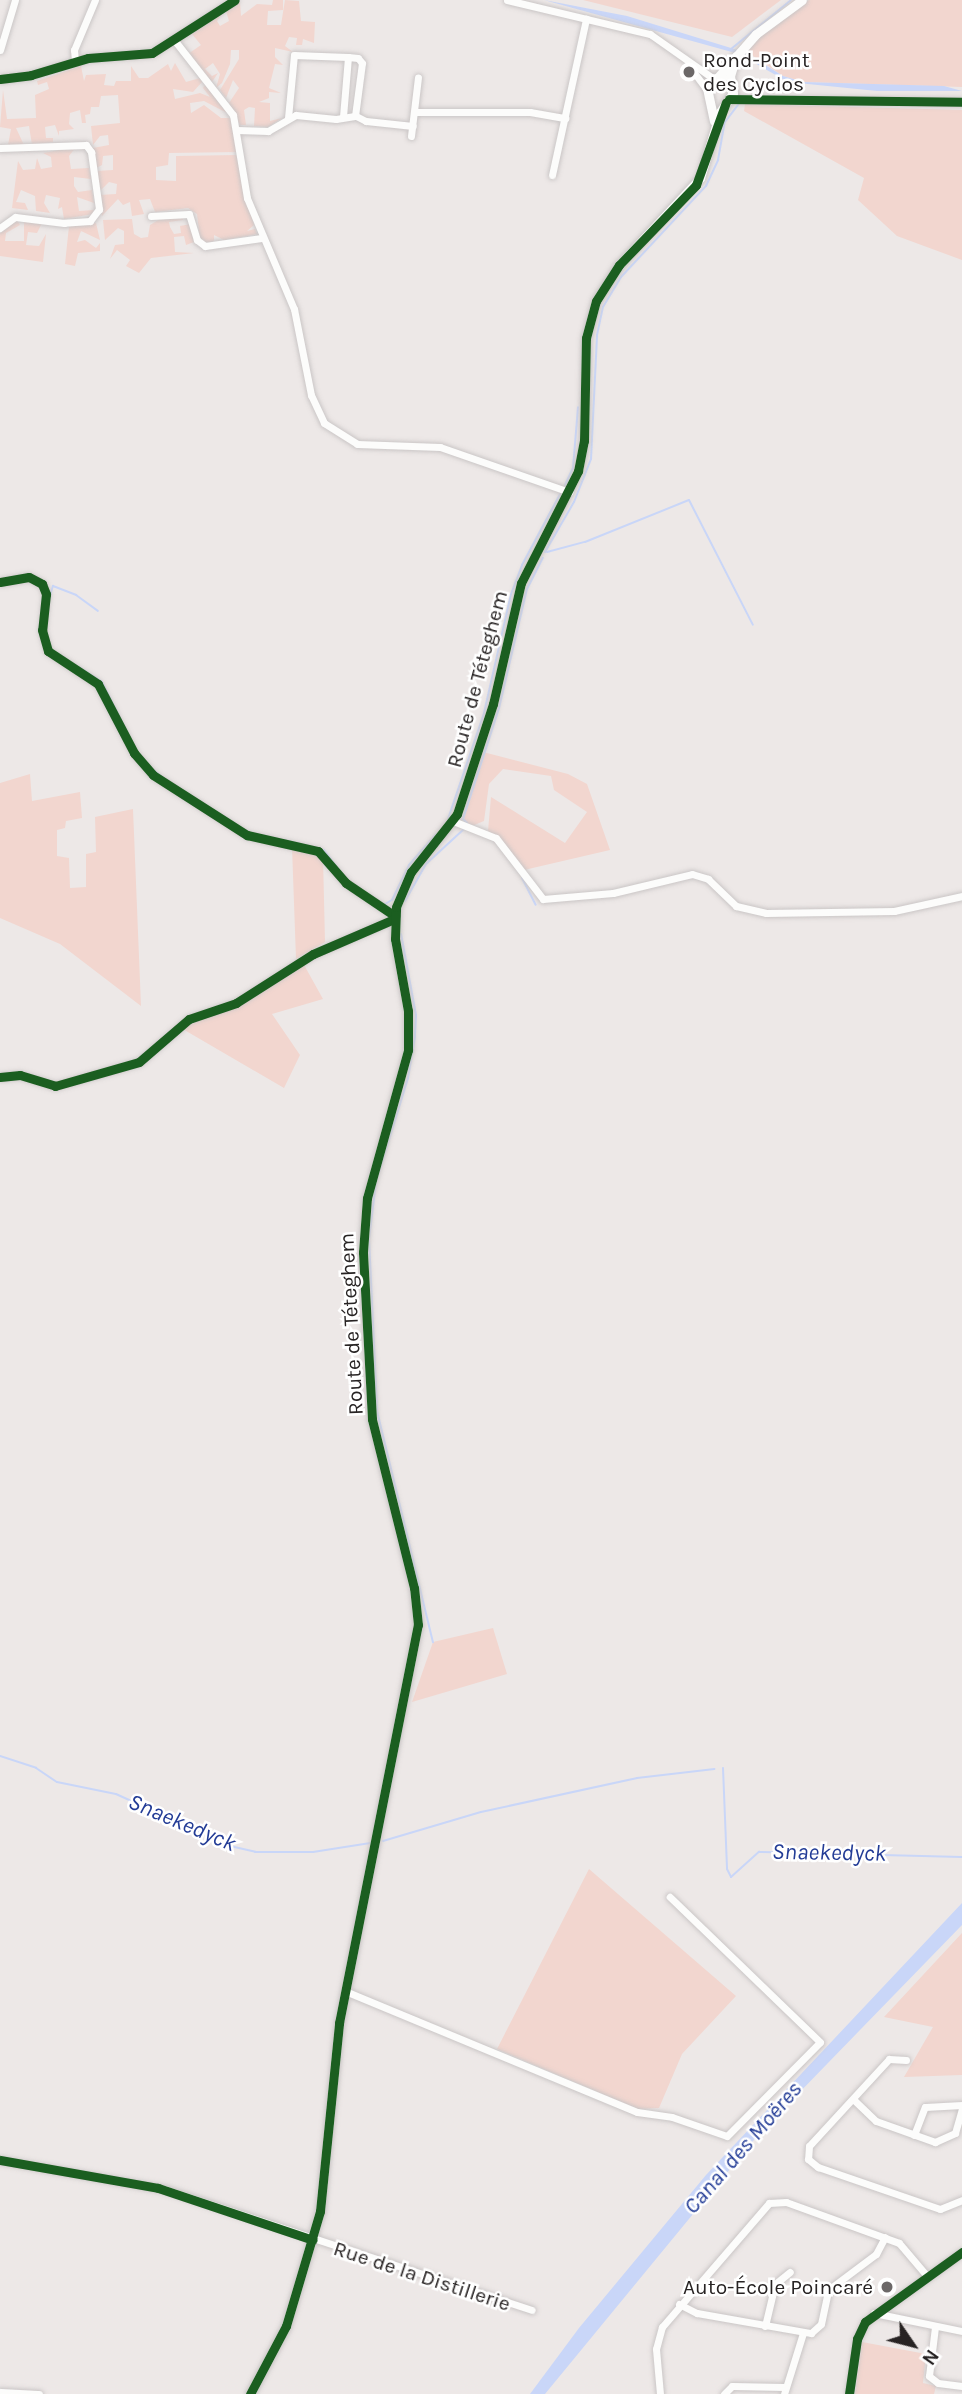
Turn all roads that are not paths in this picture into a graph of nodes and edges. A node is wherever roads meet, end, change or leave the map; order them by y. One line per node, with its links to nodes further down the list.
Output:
1 (15, 0): 9 (street)
2 (95, 0): 12 (street)
3 (235, 0): 8 (street)
4 (507, 0): 6 (street)
5 (802, 0): 10 (main road)
6 (586, 19): 7 (street); 26 (street)
7 (637, 32): 14 (street); 17 (street)
8 (175, 41): 12 (street); 28 (street)
9 (0, 50)
10 (736, 56): 14 (main road); 16 (main road, Route de Téteghem)
11 (348, 57): 23 (street); 24 (street); 25 (street)
12 (75, 61): 15 (street)
13 (418, 77): 22 (street)
14 (716, 78): 16 (main road); 17 (main road)
15 (1, 82)
16 (731, 84): 18 (street); 20 (main road, Route de Téteghem)
17 (707, 90): 19 (main road, Route de Téteghem)
18 (769, 96): 20 (street); 21 (street)
19 (711, 100): 20 (main road); 30 (main road, Route de Téteghem)
20 (728, 100): 30 (main road, Route de Téteghem)
21 (962, 102)
22 (414, 112): 26 (street); 27 (street)
23 (343, 116): 24 (street); 25 (street)
24 (356, 116): 27 (street)
25 (288, 118): 28 (street)
26 (565, 118): 32 (street)
27 (413, 126): 29 (street)
28 (237, 130): 35 (street)
29 (411, 136)
30 (713, 138): 36 (main road, Route de Téteghem)
31 (0, 148): 34 (street)
32 (552, 175)
33 (151, 216): 35 (street)
34 (0, 228)
35 (261, 238): 36 (street)
36 (569, 492): 38 (main road, Route de Téteghem)
37 (0, 582): 40 (street)
38 (453, 821): 39 (street); 40 (main road, Route de Téteghem)
39 (962, 896)
40 (395, 918): 41 (street); 43 (main road, Route de Téteghem)
41 (0, 1077)
42 (670, 1897): 43 (street)
43 (345, 1991): 51 (main road, Route de Téteghem)
44 (906, 2060): 45 (street)
45 (854, 2100): 47 (street); 49 (street)
46 (962, 2107): 47 (street); 47 (street)
47 (914, 2135)
48 (0, 2160): 51 (street, Rue de la Distillerie)
49 (962, 2200)
50 (885, 2237): 54 (street); 55 (street); 61 (street)
51 (313, 2240): 56 (street, Rue de la Distillerie); 66 (main road, Route de Téteghem)
52 (962, 2252): 54 (street)
53 (790, 2272): 58 (street)
54 (927, 2276): 57 (street)
55 (679, 2304): 58 (street); 67 (street)
56 (531, 2310)
57 (874, 2313): 59 (street); 69 (street)
58 (765, 2326): 61 (street)
59 (935, 2327): 60 (street); 62 (street)
60 (962, 2331)
61 (803, 2333): 63 (street)
62 (962, 2386)
63 (784, 2390): 68 (street)
64 (0, 2392): 65 (street)
65 (39, 2394)
66 (250, 2394)
67 (660, 2394)
68 (724, 2394)
69 (849, 2394)

